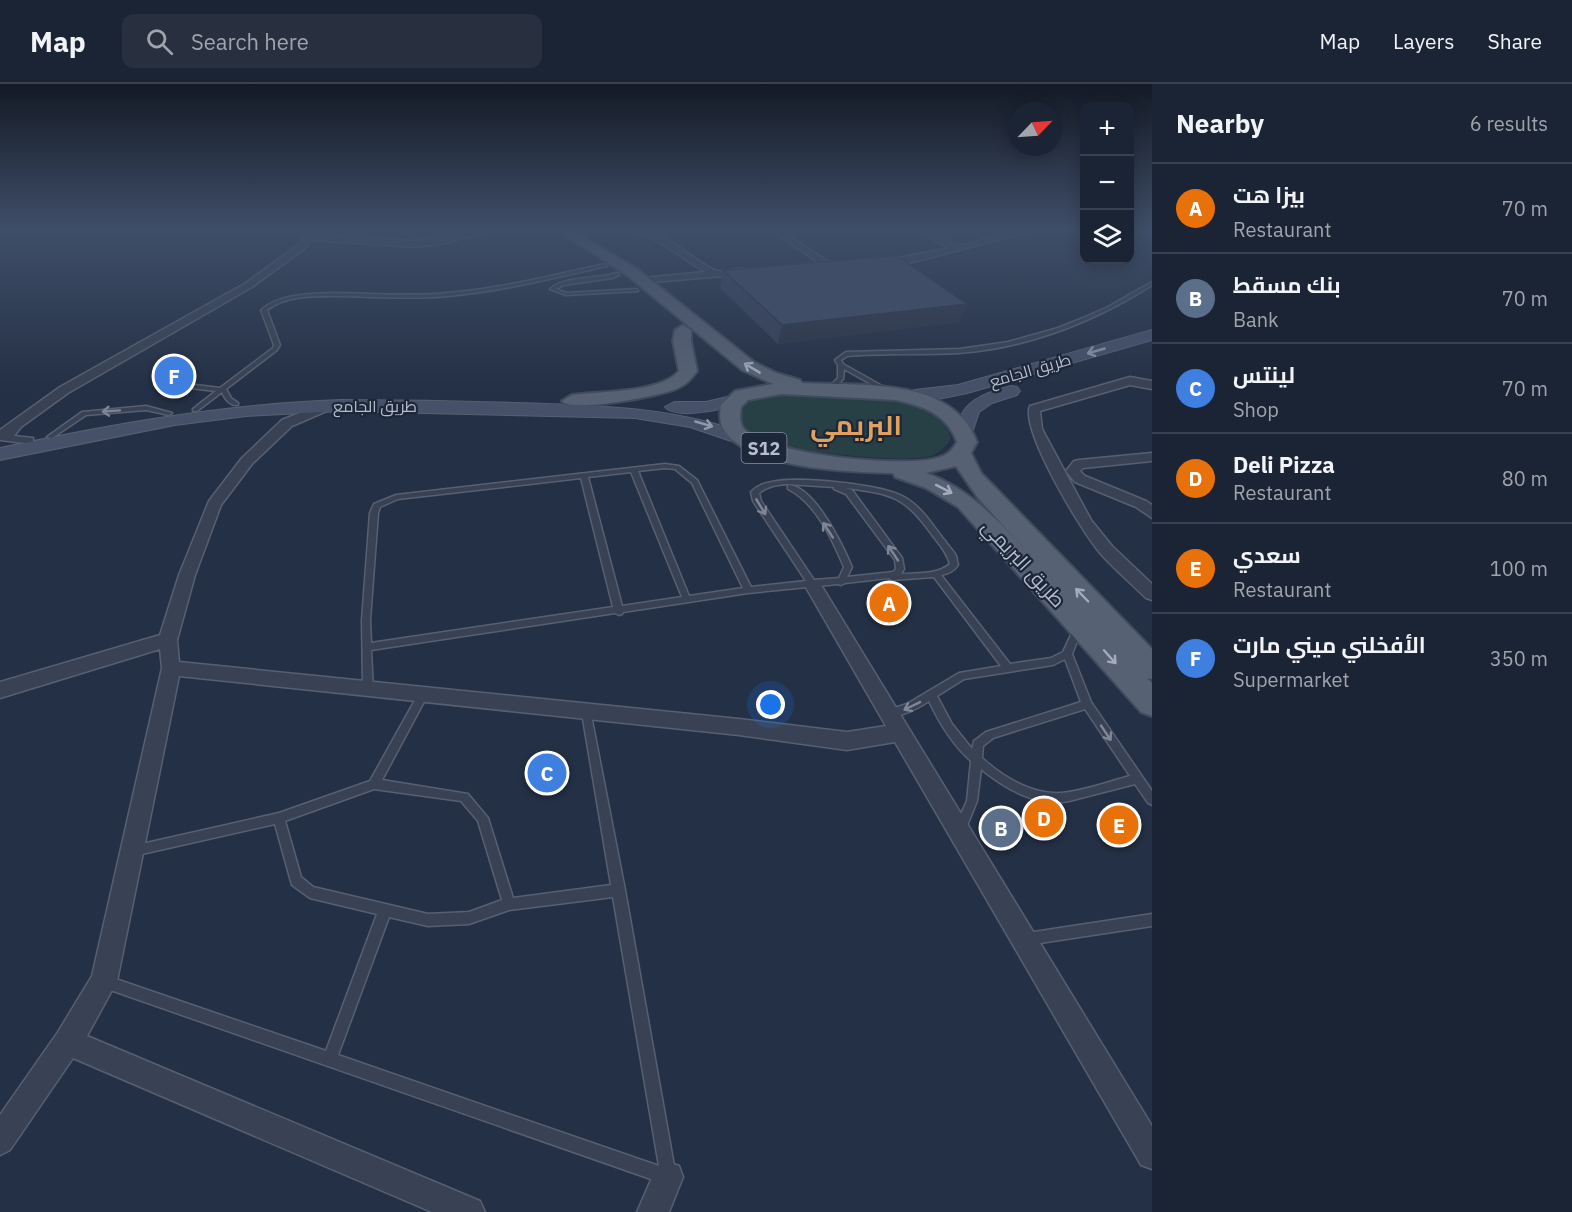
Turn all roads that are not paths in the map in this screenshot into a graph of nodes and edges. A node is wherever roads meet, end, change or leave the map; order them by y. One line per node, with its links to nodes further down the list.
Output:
1 (252, 283): 25 (street)
2 (529, 283): 18 (lane)
3 (573, 283): 8 (lane)
4 (634, 283): 8 (main road)
5 (635, 283): 8 (main road)
6 (659, 283): 8 (street)
7 (1152, 284): 12 (lane)
8 (640, 286): 9 (main road); 16 (main road, one-way to 8)
9 (683, 330): 15 (main road); 20 (main road)
10 (1152, 335): 19 (main road, طريق الجامع, one-way to 19)
11 (1152, 348): 30 (main road, طريق الجامع)
12 (841, 365): 17 (lane); 19 (lane)
13 (163, 383): 18 (lane)
14 (1152, 385): 36 (street)
15 (734, 386): 16 (main road); 20 (main road, طريق الجامع); 29 (main road, S12)
16 (807, 388): 17 (main road, طريق البريمي)
17 (830, 389): 19 (main road, طريق البريمي)
18 (224, 390): 21 (lane); 24 (lane)
19 (901, 395): 30 (main road, طريق البريمي)
20 (572, 401): 21 (main road, طريق الجامع)
21 (236, 404): 24 (main road, طريق الجامع)
22 (327, 406): 23 (main road, طريق الجامع); 26 (street); 29 (main road, طريق الجامع, one-way to 29)
23 (269, 409): 26 (street); 32 (main road, طريق الجامع)
24 (195, 410): 28 (main road, طريق الجامع, one-way to 28)
25 (18, 423): 27 (street); 28 (street)
26 (287, 423): 51 (street)
27 (0, 436)
28 (28, 441): 31 (main road, طريق الجامع)
29 (749, 441): 34 (main road, S12)
30 (963, 443): 34 (main road, S12); 55 (main road, طريق البريمي, one-way to 30)
31 (0, 447)
32 (0, 454)
33 (1152, 457): 37 (street)
34 (869, 464): 50 (main road, طريق البريمي / S12, one-way to 50)
35 (634, 470): 38 (lane); 46 (lane); 48 (lane)
36 (1057, 470): 37 (street); 47 (street)
37 (1073, 471): 41 (street)
38 (584, 475): 49 (lane); 52 (lane)
39 (777, 483): 40 (lane); 44 (lane, one-way to 39); 45 (lane, one-way to 45)
40 (837, 486): 42 (lane); 43 (lane, one-way to 40)
41 (1152, 513)
42 (936, 574): 43 (lane); 54 (lane)
43 (881, 577): 44 (lane)
44 (842, 582): 45 (lane)
45 (812, 584): 46 (lane); 64 (street)
46 (748, 590): 48 (lane)
47 (1152, 594)
48 (687, 600): 49 (lane)
49 (619, 612): 52 (lane)
50 (1080, 624): 53 (lane); 61 (main road, طريق البريمي / S12, one-way to 61)
51 (168, 640): 56 (street); 57 (street)
52 (367, 647): 58 (lane)
53 (1067, 654): 54 (lane); 62 (lane)
54 (1008, 668): 59 (lane)
55 (1152, 668)
56 (171, 669): 58 (street); 71 (street)
57 (0, 690)
58 (368, 690): 60 (street)
59 (931, 694): 64 (lane, one-way to 64); 65 (lane)
60 (422, 696): 63 (street); 67 (lane)
61 (1152, 703)
62 (1087, 704): 65 (lane); 66 (lane, one-way to 66)
63 (586, 713): 64 (street); 72 (lane)
64 (897, 723): 70 (street)
65 (975, 756): 66 (lane); 70 (lane)
66 (1136, 779): 68 (lane)
67 (374, 784): 69 (lane); 73 (lane)
68 (1152, 800)
69 (279, 818): 71 (lane); 74 (lane)
70 (960, 829): 76 (street)
71 (133, 851): 77 (street)
72 (619, 890): 73 (lane); 82 (lane)
73 (509, 904): 74 (lane)
74 (385, 910): 79 (lane)
75 (1152, 920): 76 (lane)
76 (1025, 939): 81 (street)
77 (104, 981): 78 (street); 79 (lane)
78 (68, 1042): 80 (street); 83 (street)
79 (330, 1059): 82 (lane)
80 (0, 1140)
81 (1152, 1154)
82 (668, 1177): 84 (street)
83 (469, 1212)
84 (653, 1212)

